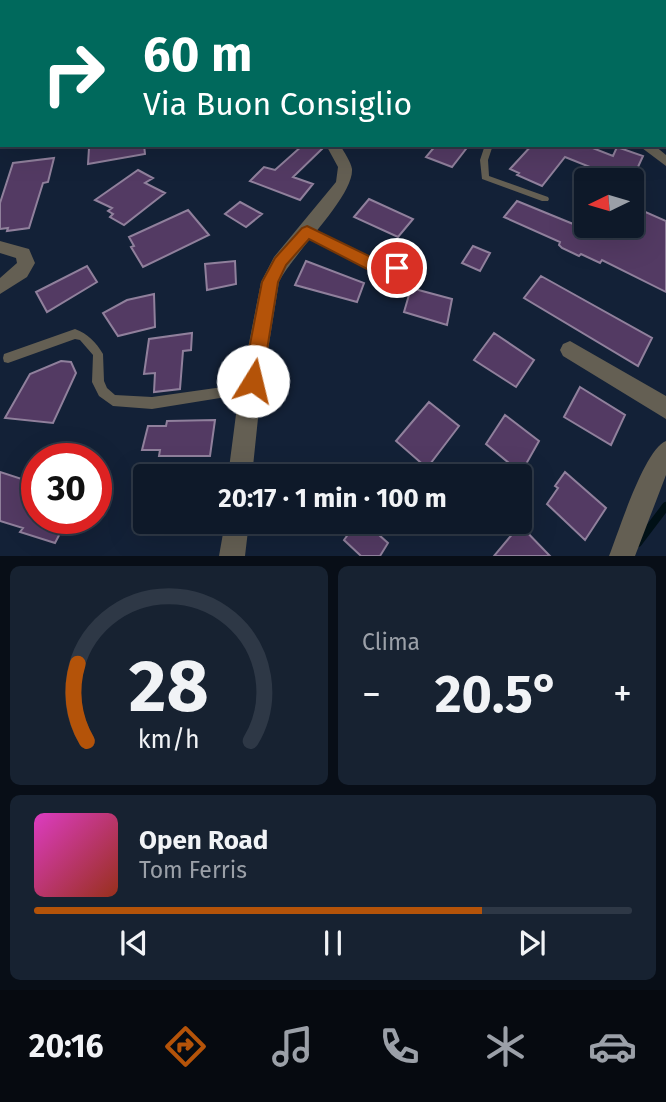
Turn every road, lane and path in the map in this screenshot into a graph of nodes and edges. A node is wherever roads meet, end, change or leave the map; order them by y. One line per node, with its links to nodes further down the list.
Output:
1 (334, 147): 6 (street)
2 (488, 147): 5 (lane)
3 (647, 147): 4 (street)
4 (666, 162)
5 (545, 199)
6 (307, 231): 8 (lane); 12 (street)
7 (0, 247): 9 (street)
8 (397, 268)
9 (0, 286)
10 (570, 350): 13 (street)
11 (8, 358): 12 (lane)
12 (251, 388): 15 (street)
13 (666, 408)
14 (666, 452): 18 (street)
15 (241, 464)
16 (235, 534): 17 (street)
17 (232, 556)
18 (622, 556)

